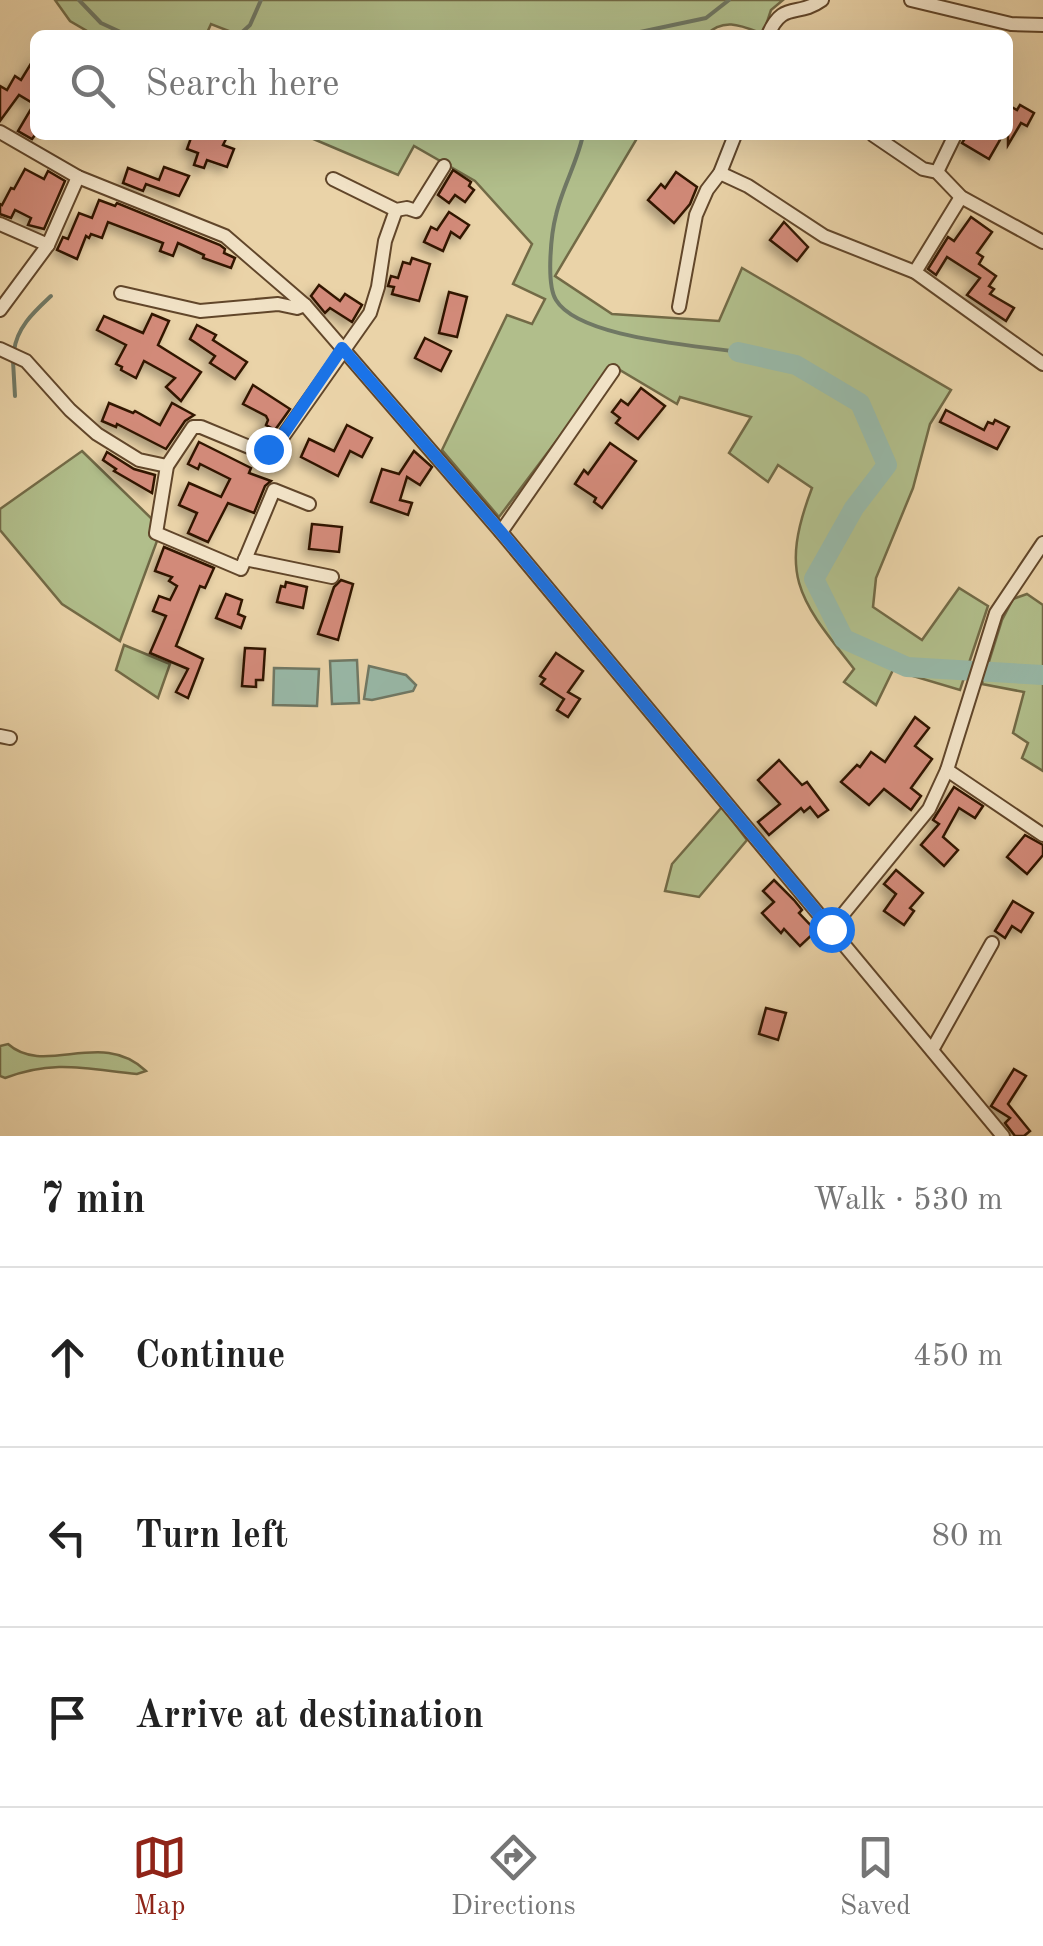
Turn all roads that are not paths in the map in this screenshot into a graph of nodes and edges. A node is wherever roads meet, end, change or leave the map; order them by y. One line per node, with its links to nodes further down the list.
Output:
1 (822, 0): 5 (street)
2 (911, 0): 3 (street)
3 (1011, 24): 4 (street); 6 (street)
4 (1043, 25)
5 (770, 30)
6 (1010, 30)
7 (0, 132): 14 (street)
8 (732, 140): 12 (street)
9 (880, 140): 13 (street)
10 (952, 140): 13 (street)
11 (444, 166): 17 (street)
12 (720, 172): 21 (street); 24 (street)
13 (936, 172): 16 (street)
14 (78, 177): 20 (street); 23 (street)
15 (333, 179): 17 (street)
16 (962, 198): 19 (street); 21 (street)
17 (396, 210): 27 (street)
18 (0, 224): 20 (street)
19 (1043, 242)
20 (48, 245): 25 (street)
21 (915, 272): 28 (street)
22 (121, 293): 23 (street)
23 (305, 305): 27 (street)
24 (679, 308)
25 (0, 310)
26 (0, 348): 30 (street)
27 (342, 348): 30 (street); 32 (street)
28 (1043, 364)
29 (613, 371): 32 (street)
30 (168, 466): 34 (street)
31 (309, 504): 34 (street)
32 (501, 532): 38 (street)
33 (1043, 543): 36 (street)
34 (246, 559): 35 (street)
35 (332, 577)
36 (947, 770): 37 (street); 38 (street)
37 (1043, 836)
38 (831, 929): 40 (street)
39 (992, 943): 40 (street)
40 (932, 1050): 41 (street)
41 (1003, 1136)

